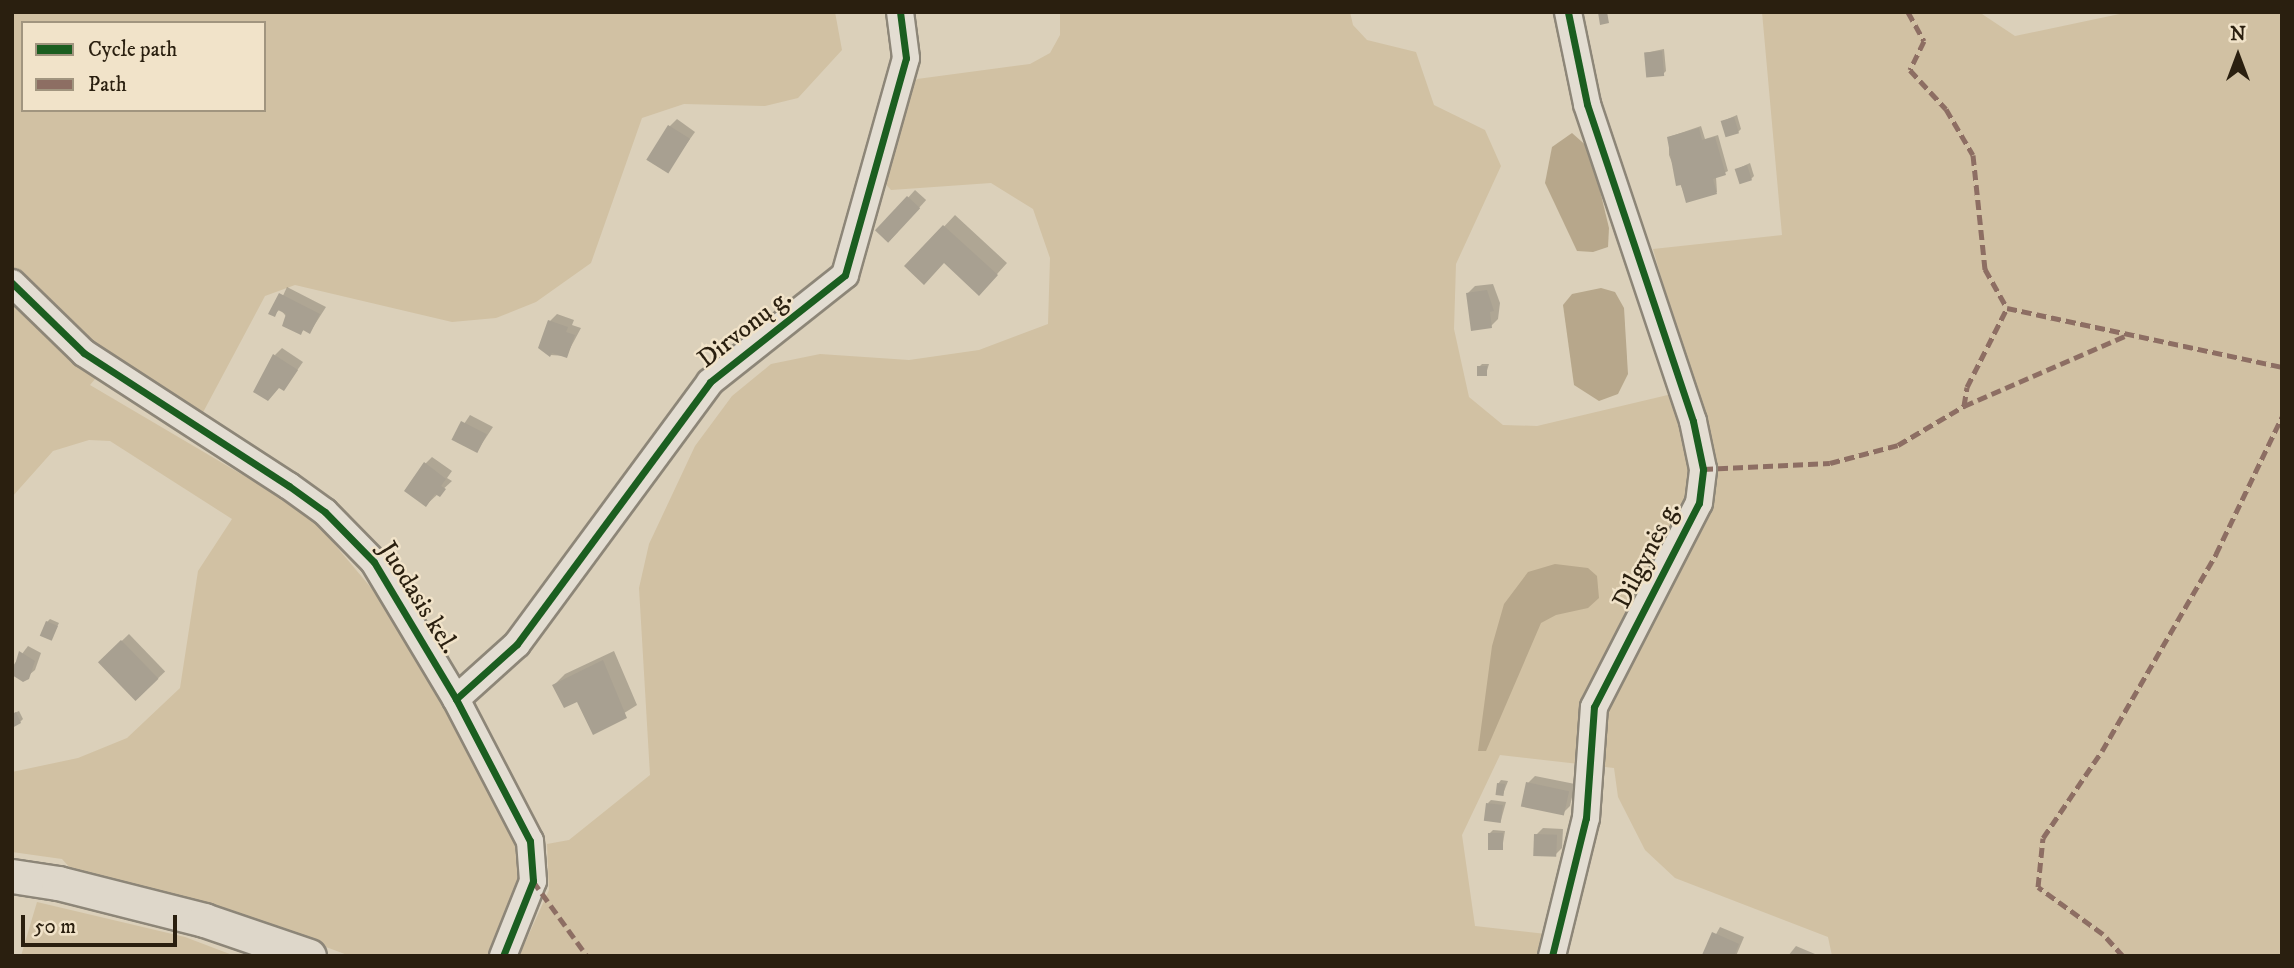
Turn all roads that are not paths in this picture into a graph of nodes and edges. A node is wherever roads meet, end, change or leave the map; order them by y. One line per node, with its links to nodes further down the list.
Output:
1 (900, 12): 4 (street, Dirvonų g.)
2 (1568, 12): 8 (street, Dilgynės g.)
3 (12, 283): 4 (street, Juodasis kel.)
4 (456, 699): 7 (street, Juodasis kel.)
5 (12, 876): 6 (main road)
6 (310, 956)
7 (503, 956)
8 (1552, 956)

